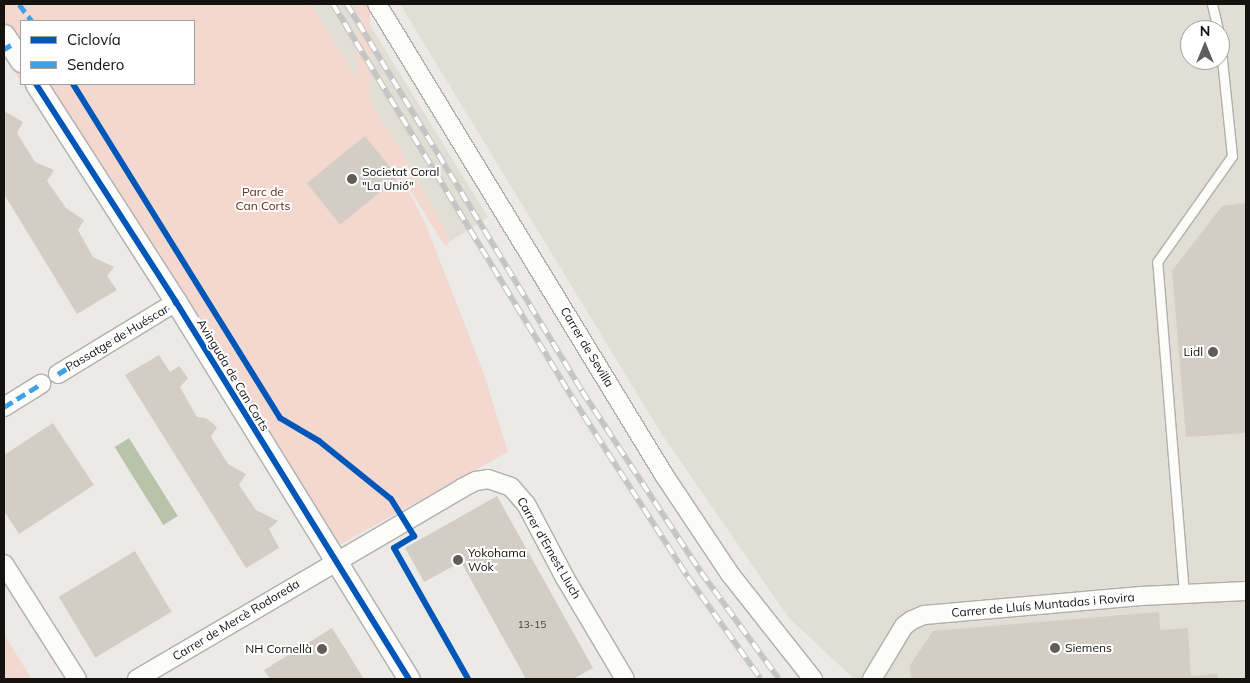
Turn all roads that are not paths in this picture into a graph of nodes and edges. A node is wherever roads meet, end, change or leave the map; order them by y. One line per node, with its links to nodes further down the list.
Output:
1 (377, 4): 18 (street, Carrer de Sevilla)
2 (1212, 4): 3 (lane)
3 (1216, 20)
4 (1223, 70): 13 (lane)
5 (37, 85): 6 (street, Avinguda de Can Corts)
6 (176, 302): 7 (street, Passatge de Huéscar); 10 (street, Avinguda de Can Corts)
7 (58, 374)
8 (41, 384): 9 (street)
9 (4, 407)
10 (335, 562): 15 (street, Carrer de Mercè Rodoreda); 16 (street, Avinguda de Can Corts); 17 (street, Carrer d'Ernest Lluch)
11 (4, 564): 14 (street)
12 (1246, 591): 13 (street, Carrer de Lluís Muntadas i Rovira)
13 (1184, 594): 19 (street, Carrer de Lluís Muntadas i Rovira)
14 (77, 679)
15 (137, 679)
16 (409, 679)
17 (625, 679)
18 (813, 679)
19 (872, 679)

